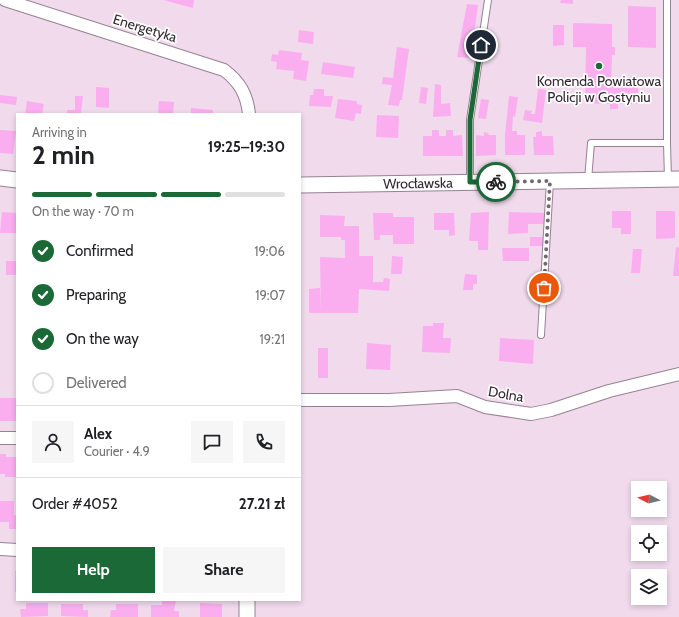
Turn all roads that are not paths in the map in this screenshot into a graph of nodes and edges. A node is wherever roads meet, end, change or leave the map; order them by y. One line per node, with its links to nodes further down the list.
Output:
1 (5, 0): 4 (street, Energetyka)
2 (488, 0): 11 (lane)
3 (667, 0): 5 (lane)
4 (249, 113)
5 (667, 143): 7 (lane); 9 (lane)
6 (0, 178): 8 (street)
7 (673, 179): 9 (street, Wrocławska)
8 (16, 180)
9 (588, 180): 10 (street, Wrocławska)
10 (550, 181): 11 (street, Wrocławska); 13 (lane)
11 (470, 182): 12 (street, Wrocławska)
12 (301, 185)
13 (541, 334)
14 (679, 374): 15 (street, Dolna)
15 (301, 400)
16 (0, 438): 17 (street)
17 (16, 438)
18 (0, 549): 19 (street)
19 (16, 550)
20 (247, 601): 21 (street)
21 (247, 617)

